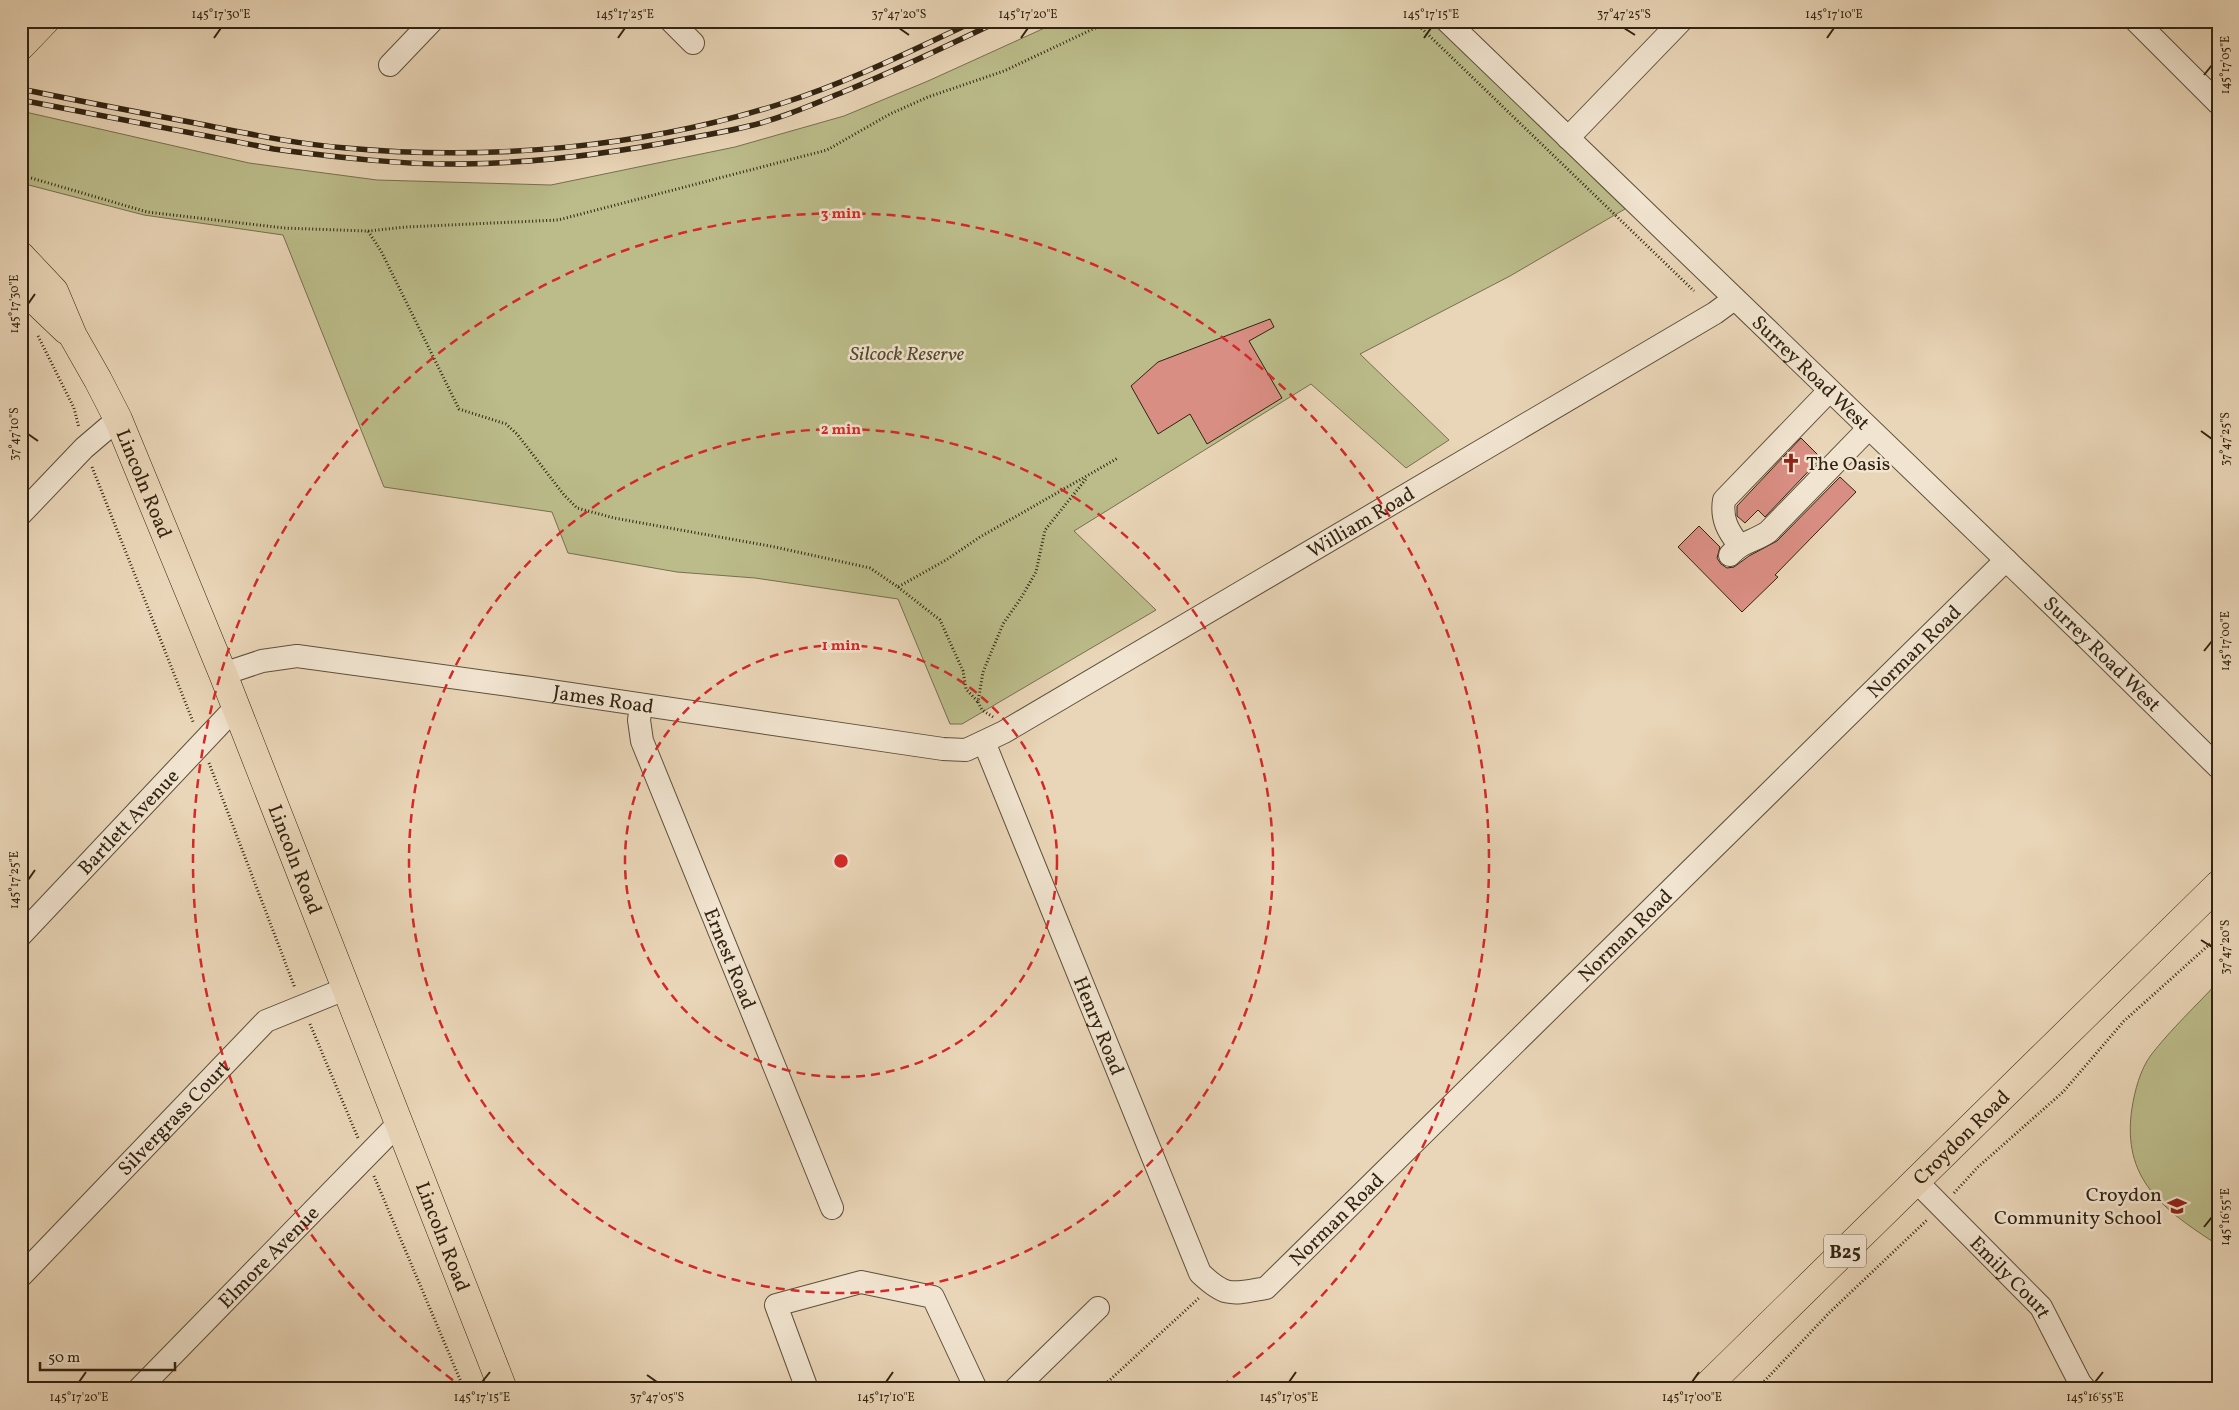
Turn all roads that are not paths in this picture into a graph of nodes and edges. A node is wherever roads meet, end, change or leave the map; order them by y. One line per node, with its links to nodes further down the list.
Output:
1 (45, 21): 8 (main road)
2 (432, 21): 9 (street)
3 (671, 21): 7 (street)
4 (1447, 21): 11 (street, Surrey Road West)
5 (1681, 21): 11 (street)
6 (2136, 21): 10 (street)
7 (693, 43)
8 (21, 46)
9 (390, 65)
10 (2218, 104)
11 (1568, 138): 14 (street, Surrey Road West)
12 (21, 256): 15 (main road, Lincoln Road)
13 (21, 287): 15 (main road, Lincoln Road)
14 (1734, 299): 16 (street, Surrey Road West); 24 (street, William Road)
15 (72, 336): 17 (main road, Lincoln Road)
16 (1829, 391): 18 (street, Surrey Road West); 18 (street)
17 (118, 419): 19 (street); 21 (main road, Lincoln Road)
18 (1868, 429): 20 (street, Surrey Road West)
19 (21, 514)
20 (2006, 560): 25 (street, Surrey Road West); 33 (street, Norman Road)
21 (223, 674): 22 (street, James Road); 23 (main road, Lincoln Road)
22 (641, 706): 24 (street, James Road); 31 (street, Ernest Road)
23 (235, 708): 27 (street, Bartlett Avenue); 28 (main road, Lincoln Road)
24 (994, 737): 33 (street, Henry Road)
25 (2218, 767)
26 (2218, 885): 30 (main road, Croydon Road / B25)
27 (21, 935)
28 (346, 989): 29 (main road, Lincoln Road); 32 (street, Silvergrass Court)
29 (398, 1124): 35 (street, Elmore Avenue); 36 (main road, Lincoln Road)
30 (1916, 1181): 40 (main road, Croydon Road / B25); 41 (street, Emily Court)
31 (832, 1208)
32 (21, 1276)
33 (1224, 1290)
34 (1098, 1308): 39 (street)
35 (139, 1389)
36 (503, 1389)
37 (807, 1389): 38 (street)
38 (976, 1389)
39 (1015, 1389)
40 (1704, 1389)
41 (2085, 1389)

